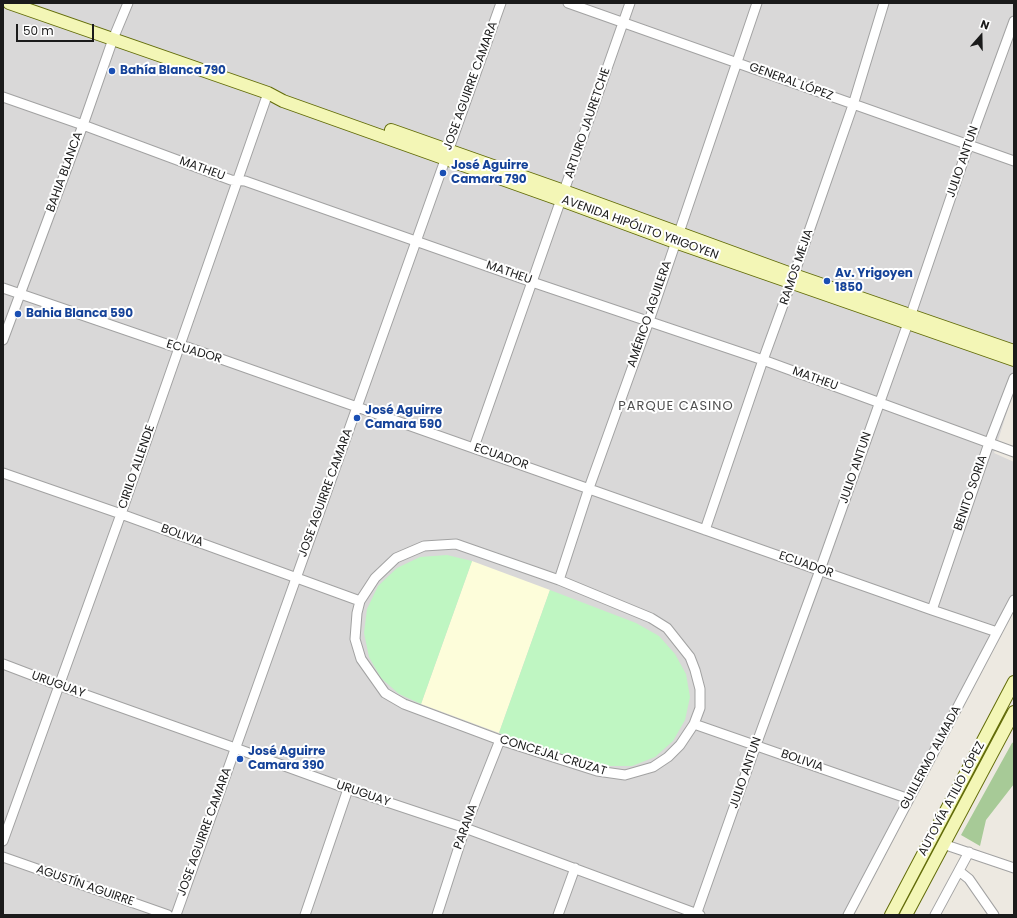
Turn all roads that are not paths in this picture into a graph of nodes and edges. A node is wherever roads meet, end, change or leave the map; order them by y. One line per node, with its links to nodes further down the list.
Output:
1 (9, 3): 10 (main road, AVENIDA HIPÓLITO YRIGOYEN)
2 (128, 3): 10 (street, BAHIA BLANCA)
3 (501, 3): 17 (street, JOSE AGUIRRE CAMARA)
4 (568, 3): 9 (street, GENERAL LÓPEZ)
5 (630, 3): 9 (street, ARTURO JAURETCHE)
6 (757, 3): 11 (street, AMÉRICO AGUILERA)
7 (884, 3): 14 (street, RAMOS MEJIA)
8 (1014, 21): 16 (street, JULIO ANTUN)
9 (623, 22): 11 (street, GENERAL LÓPEZ); 20 (street, ARTURO JAURETCHE)
10 (112, 39): 12 (main road, AVENIDA HIPÓLITO YRIGOYEN); 15 (street, BAHIA BLANCA)
11 (737, 63): 14 (street, GENERAL LÓPEZ); 21 (street, AMÉRICO AGUILERA)
12 (268, 93): 17 (main road, AVENIDA HIPÓLITO YRIGOYEN); 19 (street, CIRILO ALLENDE)
13 (3, 97): 15 (street, MATHEU)
14 (853, 105): 16 (street, GENERAL LÓPEZ); 23 (street, RAMOS MEJIA)
15 (83, 125): 19 (street, MATHEU); 26 (street, BAHIA BLANCA)
16 (969, 144): 18 (street, GENERAL LÓPEZ); 27 (street, JULIO ANTUN)
17 (447, 154): 20 (main road, AVENIDA HIPÓLITO YRIGOYEN); 22 (street, JOSE AGUIRRE CAMARA)
18 (1014, 161)
19 (238, 181): 22 (street, MATHEU); 30 (street, CIRILO ALLENDE)
20 (563, 195): 21 (main road, AVENIDA HIPÓLITO YRIGOYEN); 24 (street, ARTURO JAURETCHE)
21 (677, 238): 23 (main road, AVENIDA HIPÓLITO YRIGOYEN); 28 (street, AMÉRICO AGUILERA)
22 (417, 241): 24 (street, MATHEU); 36 (street, JOSE AGUIRRE CAMARA)
23 (793, 279): 27 (main road, AVENIDA HIPÓLITO YRIGOYEN); 32 (street, RAMOS MEJIA)
24 (532, 282): 28 (street, MATHEU); 38 (street, ARTURO JAURETCHE)
25 (3, 288): 26 (street, ECUADOR)
26 (20, 294): 29 (street, BAHIA BLANCA); 30 (street, ECUADOR)
27 (909, 319): 31 (main road, AVENIDA HIPÓLITO YRIGOYEN); 33 (main road, AVENIDA HIPÓLITO YRIGOYEN); 35 (street, JULIO ANTUN)
28 (649, 321): 32 (street, MATHEU); 41 (street, AMÉRICO AGUILERA)
29 (3, 340)
30 (179, 347): 36 (street, ECUADOR); 42 (street, CIRILO ALLENDE)
31 (1014, 351)
32 (763, 360): 35 (street, MATHEU); 43 (street, RAMOS MEJIA)
33 (1014, 360)
34 (1014, 378): 37 (street, BENITO SORIA)
35 (879, 403): 37 (street, MATHEU); 44 (street, JULIO ANTUN)
36 (357, 408): 38 (street, ECUADOR); 45 (street, JOSE AGUIRRE CAMARA)
37 (989, 443): 39 (street, MATHEU); 49 (street, BENITO SORIA)
38 (474, 448): 41 (street, ECUADOR)
39 (1014, 452)
40 (3, 473): 42 (street, BOLIVIA)
41 (589, 488): 43 (street, ECUADOR); 46 (street, AMÉRICO AGUILERA)
42 (120, 514): 45 (street, BOLIVIA); 53 (street, CIRILO ALLENDE)
43 (705, 530): 44 (street, ECUADOR)
44 (820, 570): 49 (street, ECUADOR); 57 (street, JULIO ANTUN)
45 (296, 577): 48 (street, BOLIVIA); 58 (street, JOSE AGUIRRE CAMARA)
46 (559, 580): 48 (street, CONCEJAL CRUZAT); 55 (street, CONCEJAL CRUZAT)
47 (1014, 600): 50 (street, GUILLERMO ALMADA)
48 (360, 601): 56 (street, CONCEJAL CRUZAT)
49 (932, 610): 50 (street, ECUADOR)
50 (997, 632): 60 (street, GUILLERMO ALMADA)
51 (3, 664): 53 (street, URUGUAY)
52 (1014, 682): 76 (main road, AUTOVÍA ATILIO LÓPEZ)
53 (58, 686): 58 (street, URUGUAY); 62 (street, CIRILO ALLENDE)
54 (1014, 712): 63 (main road, AUTOVÍA ATILIO LÓPEZ)
55 (694, 724): 56 (street, CONCEJAL CRUZAT); 57 (street, BOLIVIA)
56 (500, 740): 61 (street, PARANA)
57 (756, 745): 60 (street, BOLIVIA); 74 (street, JULIO ANTUN)
58 (235, 748): 59 (street, URUGUAY); 70 (street, JOSE AGUIRRE CAMARA)
59 (348, 789): 61 (street, URUGUAY); 71 (street)
60 (909, 798): 75 (street, GUILLERMO ALMADA)
61 (465, 828): 66 (street, URUGUAY); 72 (street, PARANA)
62 (3, 841)
63 (943, 844): 64 (street); 77 (main road, AUTOVÍA ATILIO LÓPEZ)
64 (969, 852): 67 (street); 68 (street)
65 (3, 857): 69 (street, AGUSTÍN AGUIRRE)
66 (575, 868): 73 (street); 74 (street, URUGUAY)
67 (1014, 868)
68 (959, 872): 78 (street); 79 (street)
69 (168, 915)
70 (176, 915)
71 (305, 915)
72 (437, 915)
73 (558, 915)
74 (698, 915)
75 (848, 915)
76 (891, 915)
77 (906, 915)
78 (935, 915)
79 (994, 915)

